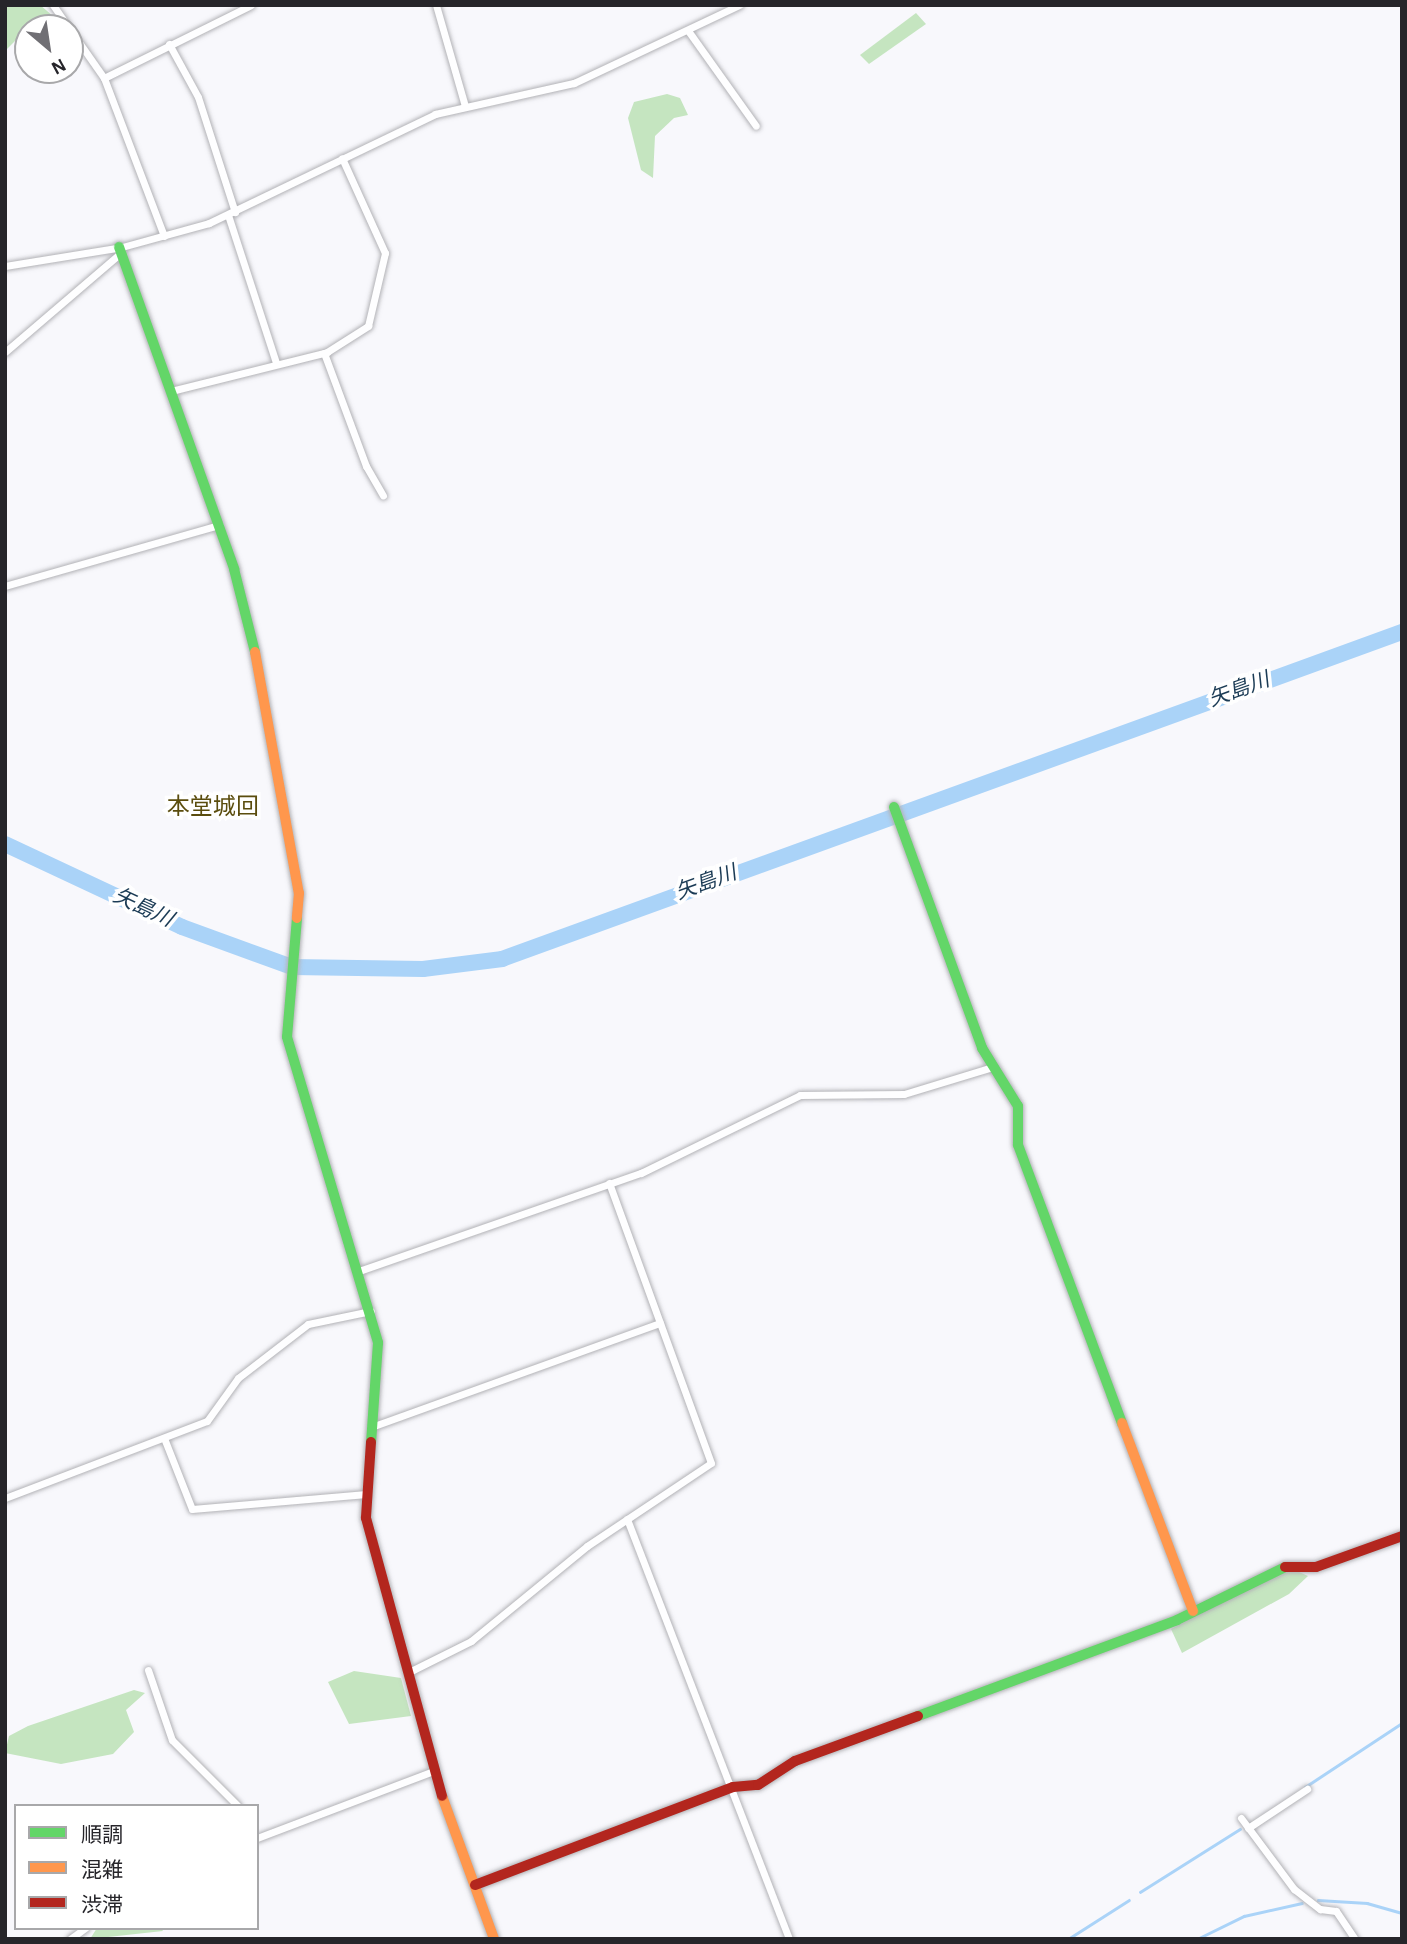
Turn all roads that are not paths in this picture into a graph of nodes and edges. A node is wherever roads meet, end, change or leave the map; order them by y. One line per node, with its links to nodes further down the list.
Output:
1 (53, 5): 7 (street)
2 (251, 5): 6 (street)
3 (436, 5): 8 (street)
4 (739, 5): 5 (street)
5 (689, 32): 8 (street); 9 (street)
6 (169, 44): 7 (street); 11 (street)
7 (104, 78): 12 (street)
8 (465, 106): 10 (street)
9 (756, 126)
10 (341, 158): 11 (street); 16 (street)
11 (231, 214): 12 (street); 17 (street)
12 (164, 236): 13 (street)
13 (119, 251): 14 (street); 15 (street); 18 (street)
14 (5, 266)
15 (5, 352)
16 (324, 353): 17 (street); 19 (street)
17 (276, 363): 18 (street)
18 (172, 391): 20 (street)
19 (383, 495)
20 (219, 525): 21 (street); 25 (street)
21 (5, 586)
22 (894, 807): 23 (street)
23 (993, 1068): 24 (street); 34 (street)
24 (609, 1182): 25 (street); 27 (street)
25 (359, 1271): 26 (street)
26 (371, 1311): 28 (street); 29 (street)
27 (660, 1323): 28 (street); 32 (street)
28 (371, 1427): 30 (street)
29 (164, 1438): 30 (street); 31 (street)
30 (366, 1494): 36 (street)
31 (5, 1498)
32 (627, 1519): 36 (street); 38 (street)
33 (1402, 1536): 34 (street)
34 (1193, 1611): 38 (street)
35 (148, 1670): 40 (street)
36 (407, 1673): 37 (street)
37 (433, 1771): 43 (street); 44 (street)
38 (733, 1787): 44 (street); 46 (street)
39 (1307, 1789): 42 (street)
40 (236, 1804)
41 (1241, 1818): 42 (street)
42 (1248, 1828): 47 (street)
43 (259, 1837)
44 (475, 1885): 45 (street)
45 (494, 1939)
46 (789, 1939)
47 (1355, 1939)

